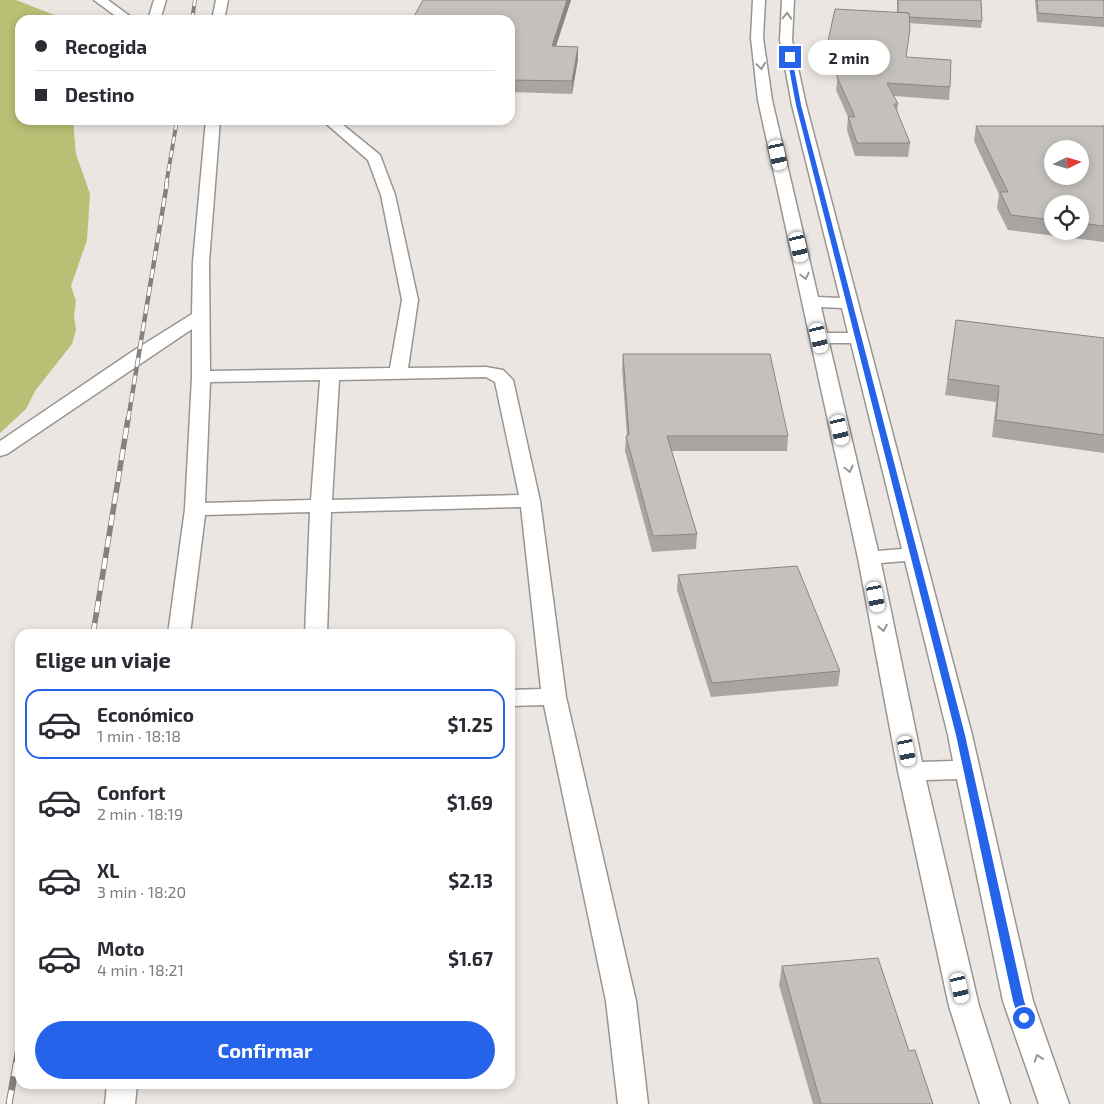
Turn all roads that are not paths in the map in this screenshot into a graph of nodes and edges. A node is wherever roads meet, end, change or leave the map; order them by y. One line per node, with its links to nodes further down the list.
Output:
1 (100, 0): 6 (street)
2 (160, 0): 7 (street)
3 (222, 0): 8 (street)
4 (759, 0): 9 (street)
5 (788, 0): 9 (street, one-way to 5)
6 (122, 15)
7 (156, 15)
8 (219, 15)
9 (772, 39): 12 (street, one-way to 12); 13 (street)
10 (213, 125): 16 (street)
11 (335, 125): 19 (street)
12 (778, 155): 13 (street); 14 (street, one-way to 14)
13 (812, 156): 15 (street)
14 (811, 302): 15 (street); 17 (street)
15 (850, 303): 18 (street)
16 (202, 315): 21 (street); 22 (street)
17 (819, 338): 18 (street); 27 (street, one-way to 27)
18 (858, 338): 26 (street)
19 (398, 373): 20 (street); 23 (street)
20 (330, 374): 21 (street); 24 (street)
21 (201, 377): 25 (street)
22 (0, 450)
23 (530, 502): 24 (street); 30 (street)
24 (321, 506): 25 (street); 29 (street)
25 (195, 509): 28 (street)
26 (914, 554): 27 (street); 32 (street)
27 (869, 558): 33 (street, one-way to 33)
28 (180, 629)
29 (316, 629)
30 (554, 697): 31 (street); 36 (street)
31 (515, 698)
32 (968, 770): 33 (street); 38 (street, one-way to 32)
33 (911, 771): 37 (street)
34 (122, 1089): 35 (street)
35 (120, 1104)
36 (633, 1104)
37 (995, 1104)
38 (1054, 1104)

